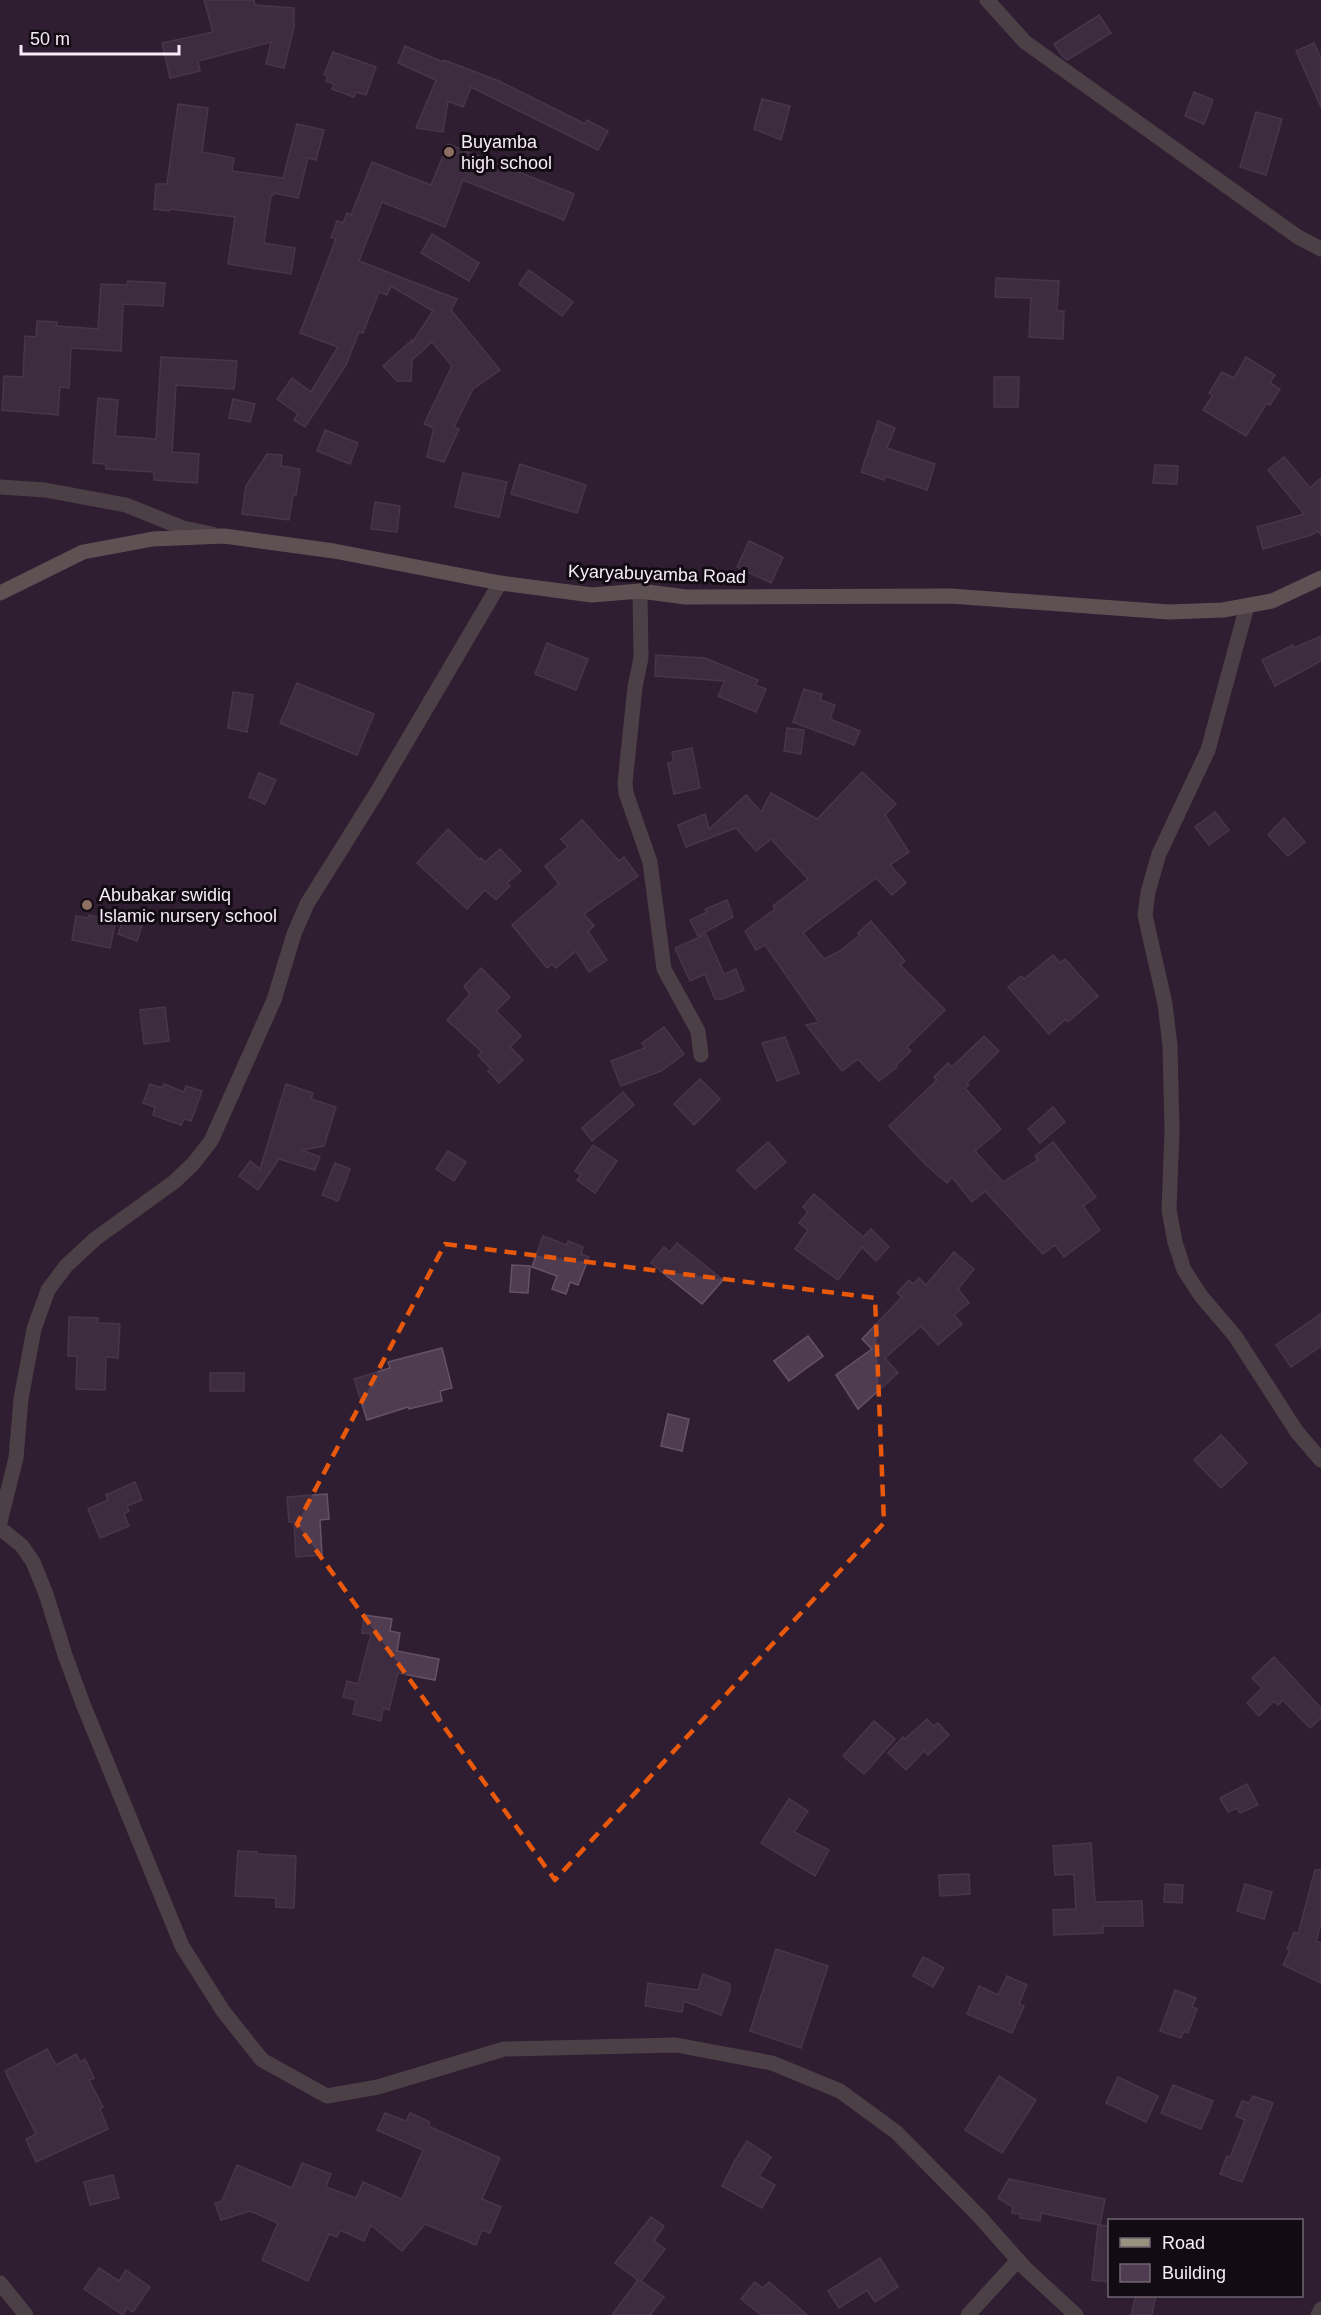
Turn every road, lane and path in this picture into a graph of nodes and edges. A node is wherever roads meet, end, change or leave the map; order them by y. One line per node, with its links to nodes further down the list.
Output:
1 (987, 0): 2 (street)
2 (1321, 249)
3 (0, 487): 4 (street)
4 (224, 536): 6 (street, Kyaryabuyamba Road); 8 (street, Kyaryabuyamba Road)
5 (1321, 578): 9 (street, Kyaryabuyamba Road)
6 (500, 583): 7 (street, Kyaryabuyamba Road); 12 (street)
7 (640, 591): 9 (street, Kyaryabuyamba Road); 10 (street)
8 (0, 593)
9 (1248, 606): 11 (street)
10 (701, 1055)
11 (1321, 1460)
12 (0, 1522)
13 (0, 1528): 14 (street)
14 (1018, 2260): 18 (street); 19 (street)
15 (0, 2283): 17 (street)
16 (1321, 2309): 20 (street)
17 (26, 2315)
18 (968, 2315)
19 (1076, 2315)
20 (1318, 2315)

